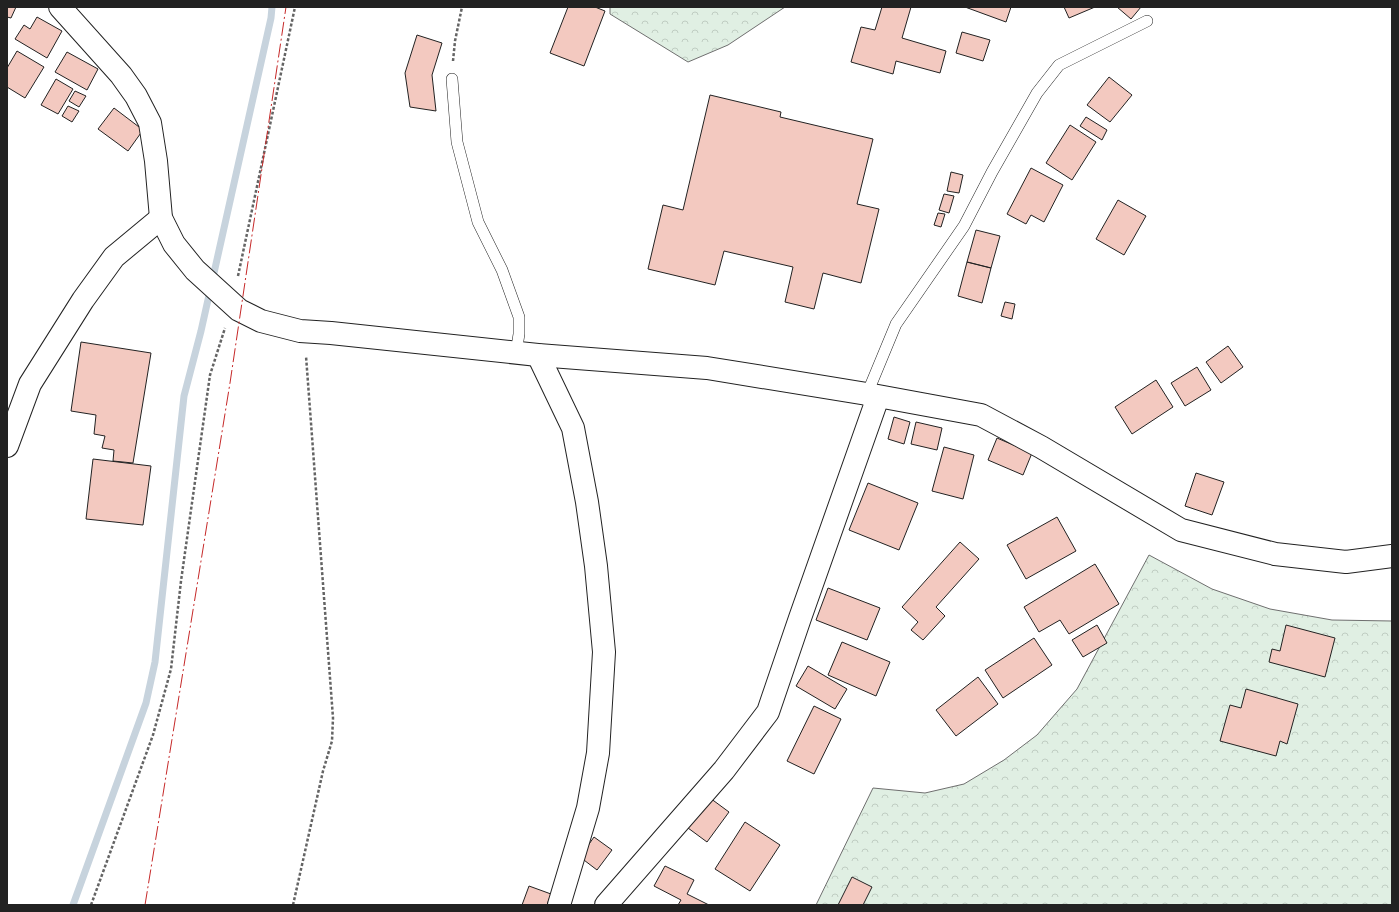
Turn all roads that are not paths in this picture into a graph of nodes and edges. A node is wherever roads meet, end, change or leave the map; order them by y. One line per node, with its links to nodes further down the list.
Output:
1 (60, 7): 4 (street)
2 (1146, 21): 7 (lane)
3 (452, 79): 5 (lane)
4 (161, 218): 5 (street); 8 (street)
5 (516, 353): 6 (street)
6 (538, 356): 7 (street); 10 (street)
7 (873, 396): 9 (street); 11 (street)
8 (7, 446)
9 (1392, 556)
10 (558, 905)
11 (606, 905)

